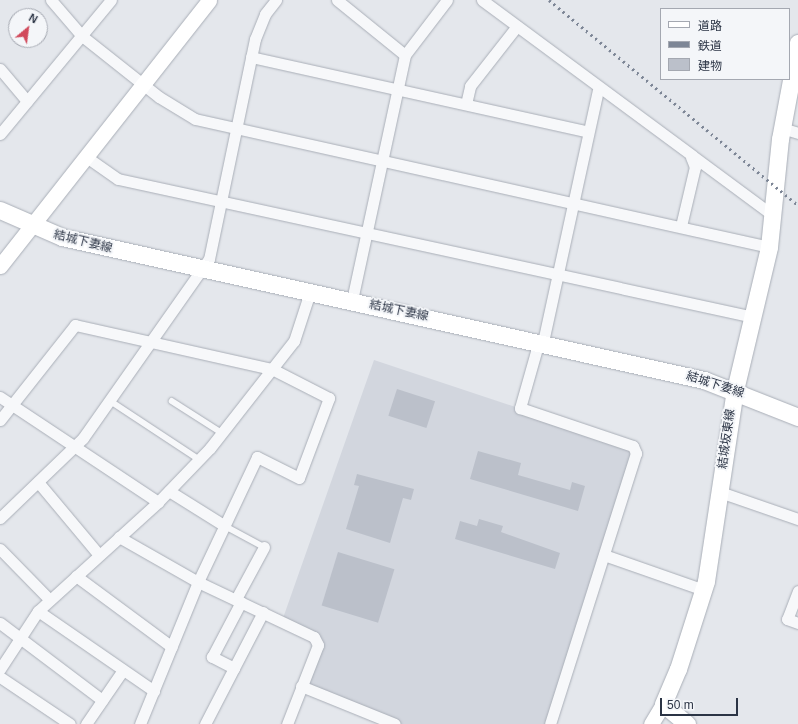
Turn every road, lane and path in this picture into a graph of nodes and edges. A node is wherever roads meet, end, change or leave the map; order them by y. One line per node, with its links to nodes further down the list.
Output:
1 (51, 0): 9 (street)
2 (111, 0): 9 (street)
3 (209, 0): 14 (street)
4 (276, 0): 12 (street)
5 (337, 0): 11 (street)
6 (447, 0): 11 (street)
7 (482, 0): 8 (street)
8 (517, 26): 16 (street); 18 (street)
9 (82, 36): 14 (street); 17 (street)
10 (798, 43): 19 (main road, 結城坂東線)
11 (405, 55): 15 (street)
12 (251, 57): 15 (street); 20 (street)
13 (0, 69): 17 (street)
14 (143, 84): 20 (street); 24 (street)
15 (398, 88): 18 (street); 26 (street)
16 (598, 89): 21 (street); 25 (street)
17 (26, 101): 23 (street)
18 (466, 104): 21 (street)
19 (782, 128): 22 (street); 30 (main road, 結城坂東線)
20 (236, 130): 26 (street); 27 (street)
21 (588, 132): 28 (street)
22 (798, 133)
23 (0, 134)
24 (85, 156): 27 (street); 31 (street)
25 (691, 157): 30 (street); 32 (street)
26 (383, 160): 28 (street); 33 (street)
27 (222, 200): 33 (street); 36 (street)
28 (574, 203): 32 (street); 37 (street)
29 (0, 210): 31 (main road, 結城下妻線)
30 (773, 215): 34 (main road, 結城坂東線)
31 (30, 226): 35 (street); 36 (main road, 結城下妻線)
32 (681, 226): 34 (street)
33 (367, 232): 37 (street); 39 (street)
34 (769, 246): 40 (main road, 結城坂東線)
35 (0, 266)
36 (203, 269): 38 (main road, 結城下妻線); 41 (street)
37 (559, 273): 40 (street); 42 (street)
38 (310, 292): 39 (main road, 結城下妻線); 43 (street)
39 (352, 300): 42 (main road, 結城下妻線)
40 (754, 317): 44 (main road, 結城坂東線)
41 (149, 341): 43 (street); 46 (street); 48 (street)
42 (541, 341): 44 (main road, 結城下妻線); 65 (street)
43 (272, 369): 51 (street); 60 (street)
44 (735, 390): 49 (main road, 結城下妻線); 56 (main road, 結城坂東線)
45 (0, 397): 48 (street)
46 (109, 400): 52 (street); 53 (lane)
47 (172, 401): 51 (lane)
48 (12, 405): 50 (street); 52 (street)
49 (798, 417)
50 (0, 420)
51 (222, 433): 53 (street)
52 (74, 449): 54 (street); 57 (street)
53 (200, 460): 55 (street)
54 (38, 482): 58 (street); 64 (street)
55 (169, 491): 57 (street); 60 (street)
56 (720, 492): 59 (street); 68 (main road, 結城坂東線)
57 (158, 502): 61 (street)
58 (0, 518)
59 (798, 519)
60 (225, 526): 62 (lane); 67 (street)
61 (119, 537): 64 (street); 67 (street)
62 (264, 548): 71 (street)
63 (0, 549): 70 (street)
64 (99, 555): 66 (street)
65 (604, 555): 68 (street); 92 (street)
66 (76, 576): 70 (street); 77 (street)
67 (198, 582): 71 (street); 77 (street)
68 (704, 590): 85 (main road, 結城坂東線)
69 (798, 591): 75 (street)
70 (50, 600): 72 (street)
71 (238, 601): 73 (street); 78 (street)
72 (38, 611): 76 (street); 80 (street)
73 (263, 612): 78 (street); 82 (street)
74 (0, 623): 76 (street)
75 (798, 623)
76 (20, 637): 79 (street); 84 (street)
77 (172, 647): 83 (street)
78 (234, 668): 89 (street)
79 (0, 670)
80 (123, 670): 83 (street); 84 (street)
81 (0, 677): 86 (street)
82 (301, 686): 90 (street); 91 (street)
83 (154, 691): 88 (street)
84 (102, 700): 87 (street)
85 (663, 704): 93 (street); 94 (main road)
86 (70, 724)
87 (86, 724)
88 (140, 724)
89 (205, 724)
90 (287, 724)
91 (395, 724)
92 (550, 724)
93 (651, 724)
94 (687, 724)

